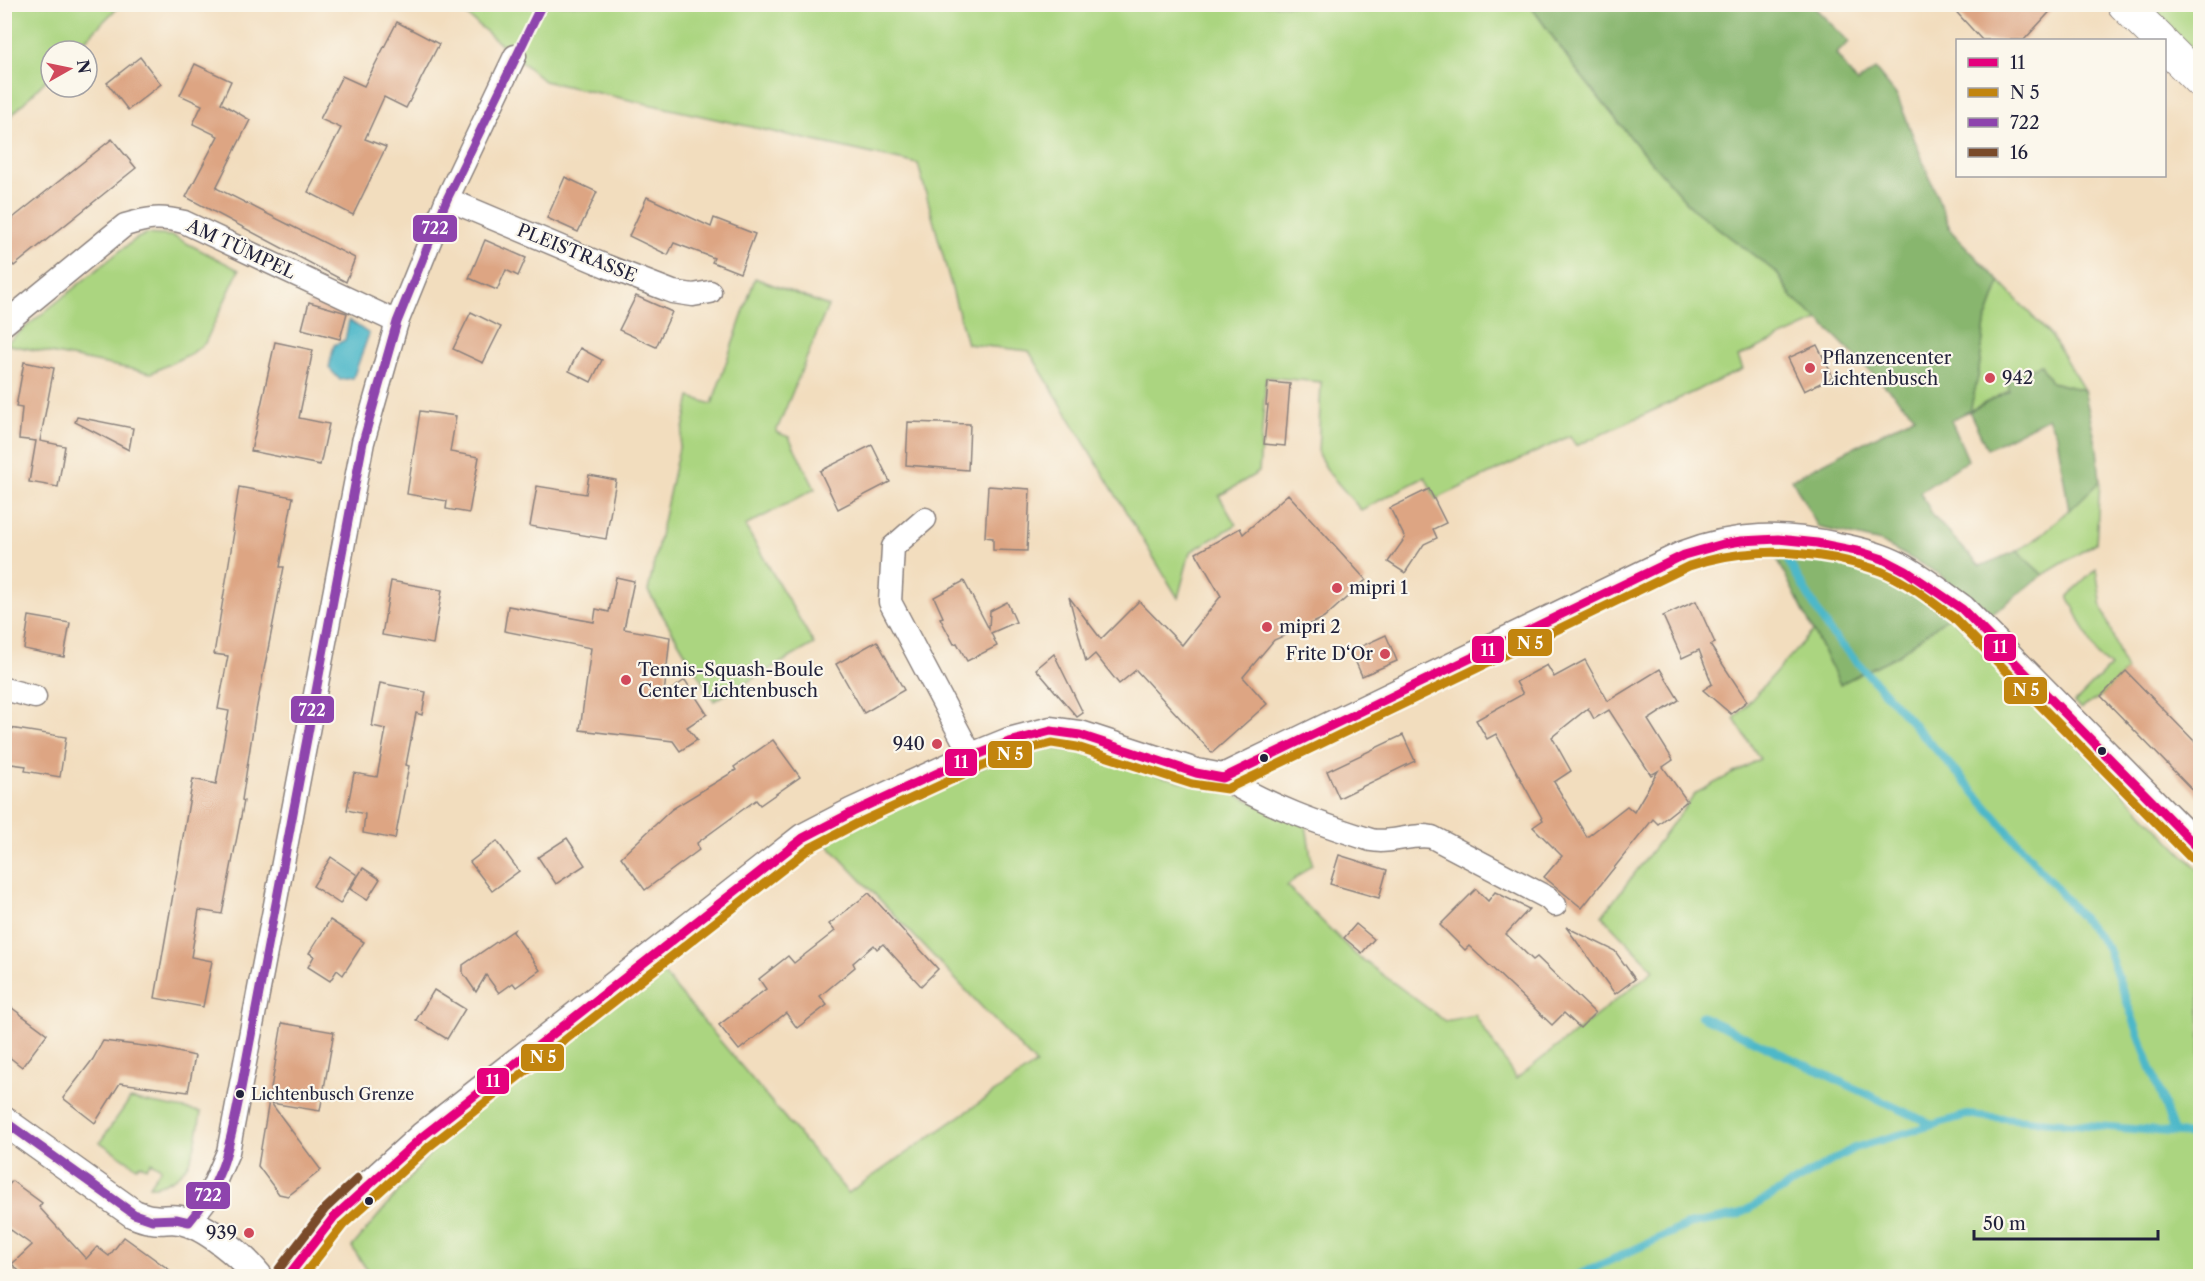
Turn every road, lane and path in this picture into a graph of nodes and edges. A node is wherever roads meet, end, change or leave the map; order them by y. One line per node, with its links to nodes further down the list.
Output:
1 (2124, 4): 2 (highway)
2 (2159, 39)
3 (2166, 47): 5 (highway)
4 (515, 56): 6 (street)
5 (2200, 81)
6 (447, 199): 7 (street, PLEISTRASSE); 8 (street)
7 (710, 292)
8 (397, 322): 9 (street, AM TÜMPEL); 18 (street)
9 (4, 324)
10 (925, 519): 13 (street)
11 (4, 689): 12 (street)
12 (35, 697)
13 (972, 757): 14 (street); 20 (street)
14 (1223, 778): 15 (street); 16 (street)
15 (2200, 850)
16 (1555, 905)
17 (4, 1121): 18 (street)
18 (189, 1222): 19 (street)
19 (258, 1276)
20 (288, 1276)

